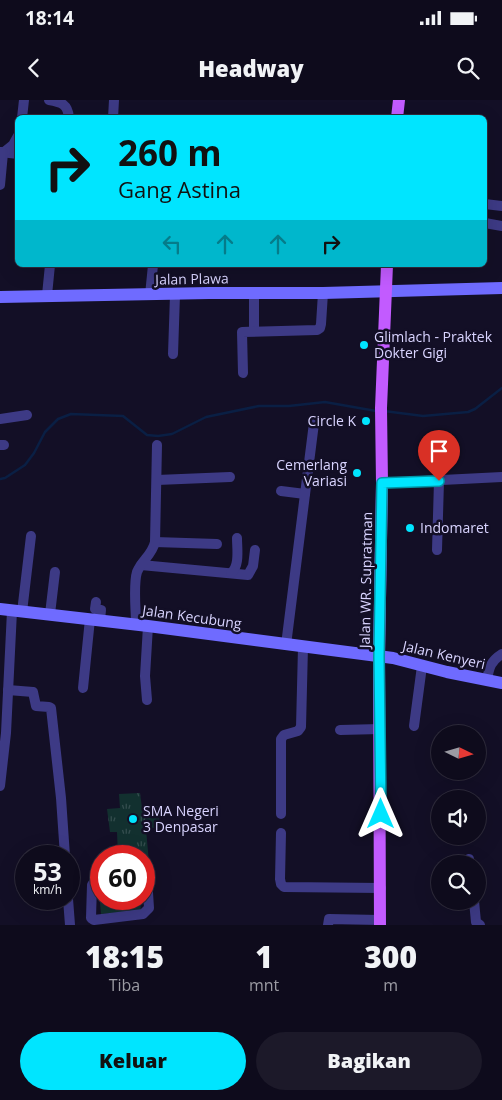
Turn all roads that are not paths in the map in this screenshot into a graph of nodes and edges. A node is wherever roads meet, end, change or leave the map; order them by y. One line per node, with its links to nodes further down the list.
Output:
1 (24, 100): 5 (street)
2 (49, 100): 6 (street)
3 (114, 100): 7 (street)
4 (399, 100): 8 (main road)
5 (22, 115)
6 (68, 115)
7 (113, 115)
8 (397, 115)
9 (15, 141): 10 (street)
10 (2, 152): 11 (street); 12 (street)
11 (15, 154)
12 (0, 185)
13 (487, 204): 14 (street)
14 (502, 206)
15 (487, 223): 16 (street)
16 (502, 226)
17 (50, 267): 26 (street)
18 (153, 267): 25 (street)
19 (387, 267): 21 (main road, Jalan WR. Supratman)
20 (502, 288): 21 (street, Jalan Plawa)
21 (385, 290): 23 (street, Jalan Plawa); 39 (main road, Jalan WR. Supratman)
22 (254, 293): 23 (street, Jalan Plawa); 24 (street, Jalan Plawa); 28 (street)
23 (322, 293): 28 (street)
24 (175, 294): 25 (street, Jalan Plawa); 29 (street)
25 (150, 295): 26 (street, Jalan Plawa)
26 (47, 296): 27 (street, Jalan Plawa)
27 (0, 297)
28 (254, 331): 30 (street)
29 (173, 354)
30 (242, 373)
31 (27, 415): 32 (street)
32 (0, 418)
33 (314, 423): 41 (street)
34 (157, 445): 37 (street)
35 (230, 477): 37 (street)
36 (502, 477): 38 (street)
37 (157, 480): 44 (street)
38 (439, 481): 39 (street); 47 (street)
39 (382, 483): 59 (main road, Jalan WR. Supratman)
40 (280, 492): 41 (street)
41 (305, 494): 56 (street)
42 (31, 536): 52 (street)
43 (238, 538): 50 (street)
44 (155, 542): 45 (street); 48 (street)
45 (217, 544)
46 (255, 550): 50 (street)
47 (437, 550)
48 (141, 565): 50 (street); 55 (street)
49 (56, 572): 53 (street)
50 (231, 574)
51 (96, 602): 54 (street)
52 (11, 611): 53 (street, Jalan Kecubung); 64 (street)
53 (50, 614): 54 (street, Jalan Kecubung)
54 (95, 620): 55 (street, Jalan Kecubung); 63 (street)
55 (142, 625): 56 (street, Jalan Kecubung); 65 (street)
56 (286, 645): 57 (street, Jalan Kecubung)
57 (303, 647): 59 (street, Jalan Kecubung); 70 (street)
58 (502, 654): 61 (street)
59 (379, 657): 60 (street, Jalan Kenyeri); 67 (main road, Jalan WR. Supratman)
60 (422, 666): 61 (street, Jalan Kenyeri); 66 (street)
61 (487, 680): 62 (street, Jalan Kenyeri)
62 (502, 683)
63 (83, 688)
64 (8, 690): 69 (street); 72 (street)
65 (147, 700)
66 (414, 726)
67 (380, 729): 68 (street); 73 (main road, Jalan WR. Supratman)
68 (340, 730)
69 (0, 786)
70 (281, 814)
71 (281, 832): 73 (street)
72 (64, 845)
73 (381, 888): 79 (main road, Jalan WR. Supratman)
74 (69, 910): 80 (street)
75 (91, 910): 78 (street)
76 (148, 910): 78 (street)
77 (475, 910): 82 (street)
78 (101, 922)
79 (380, 922): 81 (street)
80 (70, 925)
81 (328, 925)
82 (480, 925)

